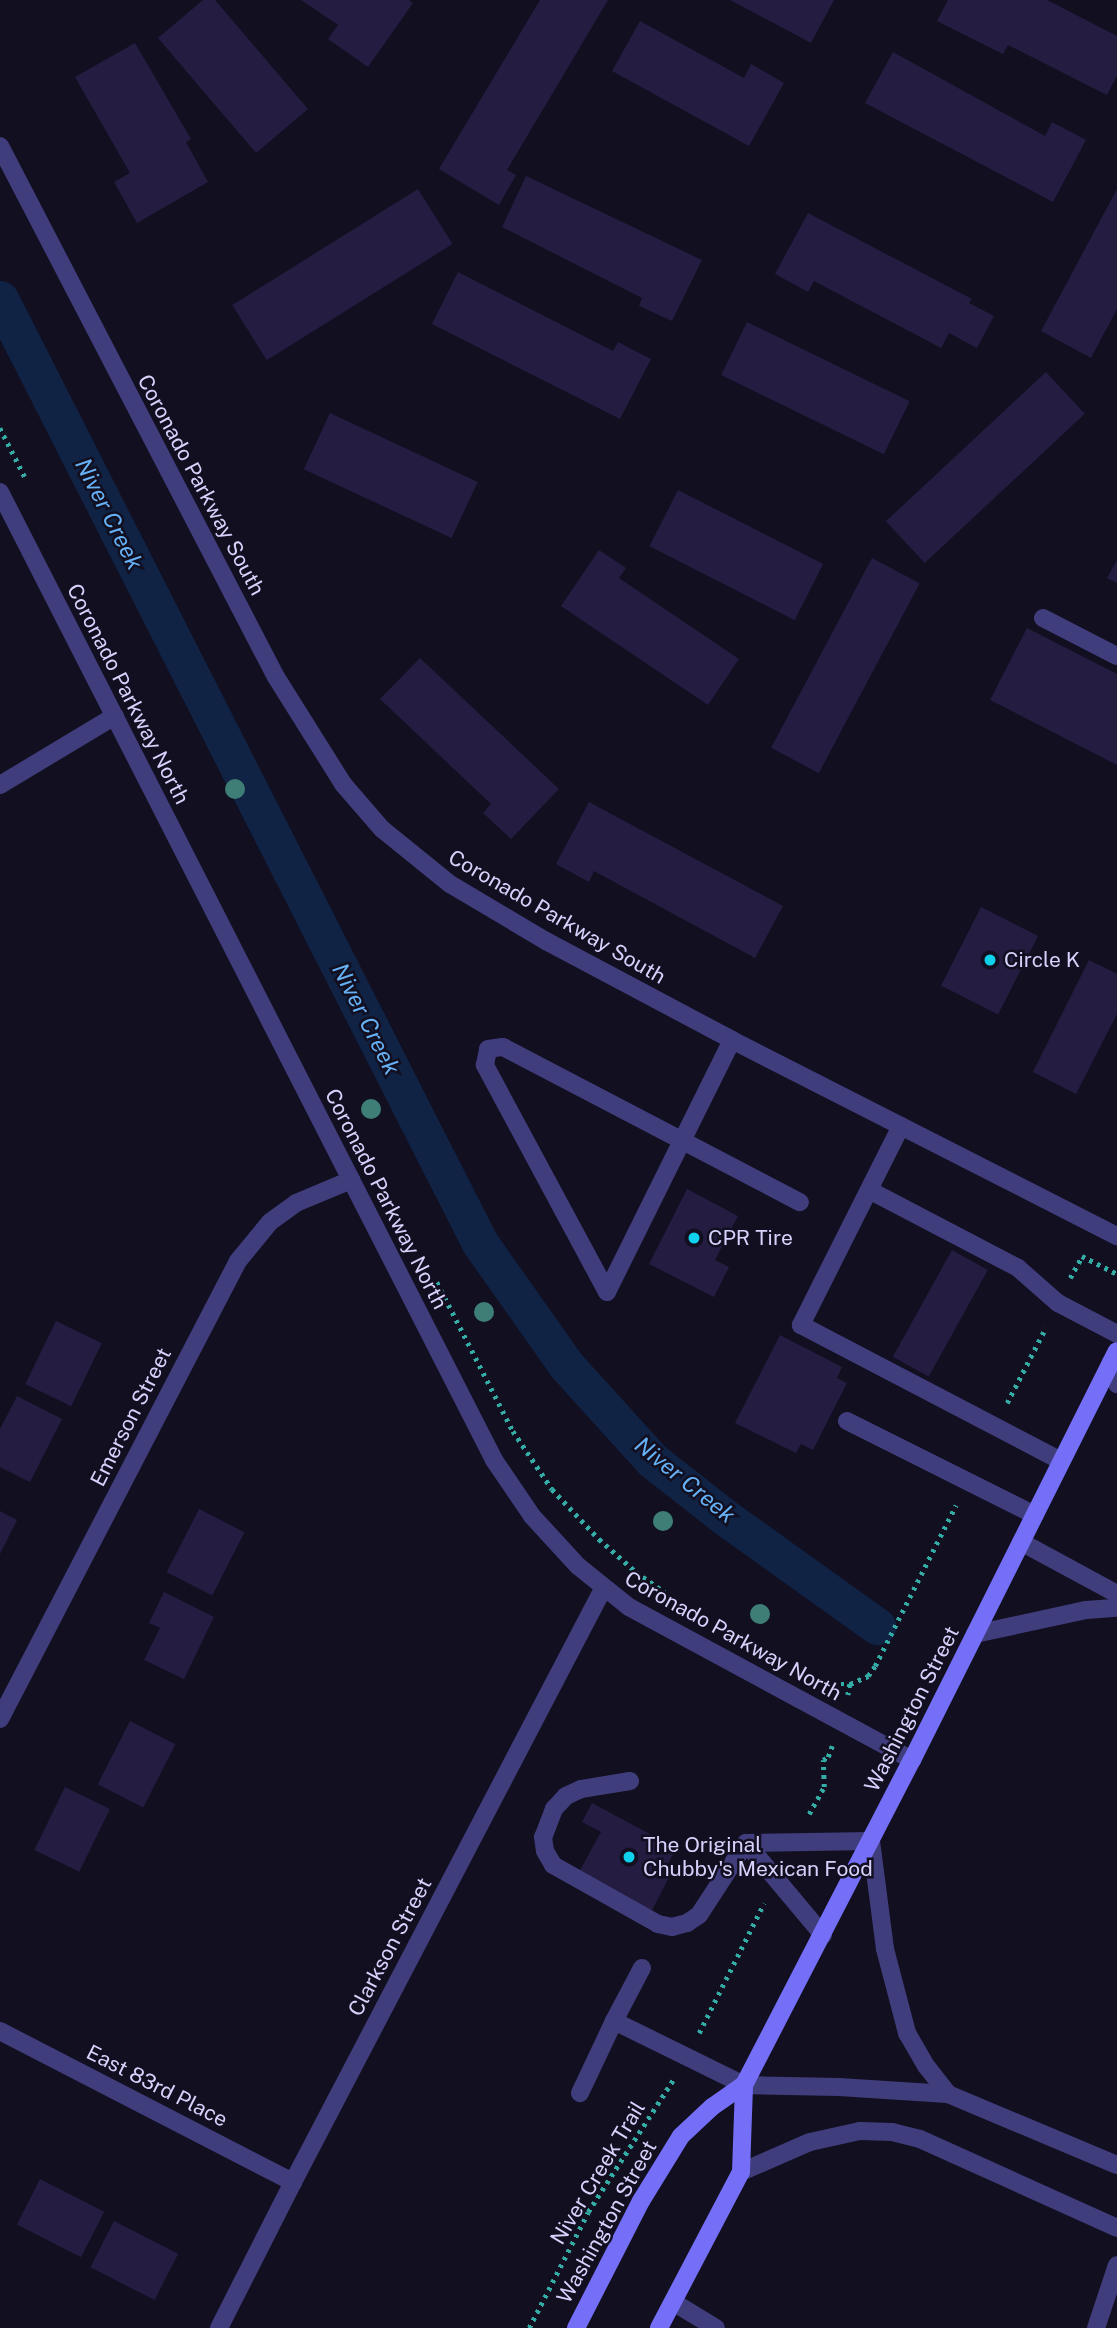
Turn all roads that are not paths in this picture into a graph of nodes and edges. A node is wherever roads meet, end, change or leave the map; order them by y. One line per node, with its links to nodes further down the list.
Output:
1 (0, 146): 7 (street, Coronado Parkway South)
2 (0, 492): 5 (street, Coronado Parkway North)
3 (1043, 618): 4 (street)
4 (1117, 656)
5 (115, 716): 6 (street); 10 (street, Coronado Parkway North)
6 (0, 785)
7 (732, 1040): 8 (street, Coronado Parkway South); 9 (street)
8 (901, 1126): 11 (street); 13 (street, Coronado Parkway South)
9 (681, 1141): 9 (street); 12 (street)
10 (351, 1180): 21 (street, Coronado Parkway North); 25 (street, Emerson Street)
11 (869, 1190): 14 (street); 18 (street)
12 (800, 1202)
13 (1117, 1236)
14 (1117, 1334)
15 (1114, 1357): 16 (street); 18 (main road, Washington Street)
16 (1117, 1384)
17 (847, 1421): 19 (street)
18 (1061, 1461): 19 (main road, Washington Street)
19 (1035, 1515): 20 (main road, Washington Street)
20 (1021, 1542): 22 (street); 24 (main road, Washington Street)
21 (603, 1589): 26 (street, Coronado Parkway North); 39 (street, Clarkson Street)
22 (1117, 1594)
23 (1117, 1608): 24 (street)
24 (975, 1634): 26 (main road, Washington Street)
25 (0, 1720)
26 (912, 1760): 28 (main road, Washington Street)
27 (630, 1781): 29 (street)
28 (871, 1841): 29 (street); 30 (main road, Washington Street); 36 (street)
29 (746, 1843): 30 (street)
30 (823, 1935): 34 (main road, Washington Street)
31 (642, 1968): 32 (street)
32 (614, 2021): 34 (street); 35 (street)
33 (0, 2031): 39 (street, East 83rd Place)
34 (744, 2085): 36 (street); 38 (main road, Washington Street); 44 (main road, Washington Street)
35 (580, 2093)
36 (948, 2094): 37 (street)
37 (1117, 2165)
38 (741, 2172): 40 (street); 42 (main road, Washington Street)
39 (293, 2182): 43 (street, Clarkson Street)
40 (1117, 2228)
41 (1117, 2265): 47 (street)
42 (673, 2302): 45 (main road, Washington Street); 46 (street)
43 (219, 2328)
44 (576, 2328)
45 (659, 2328)
46 (716, 2328)
47 (1096, 2328)

